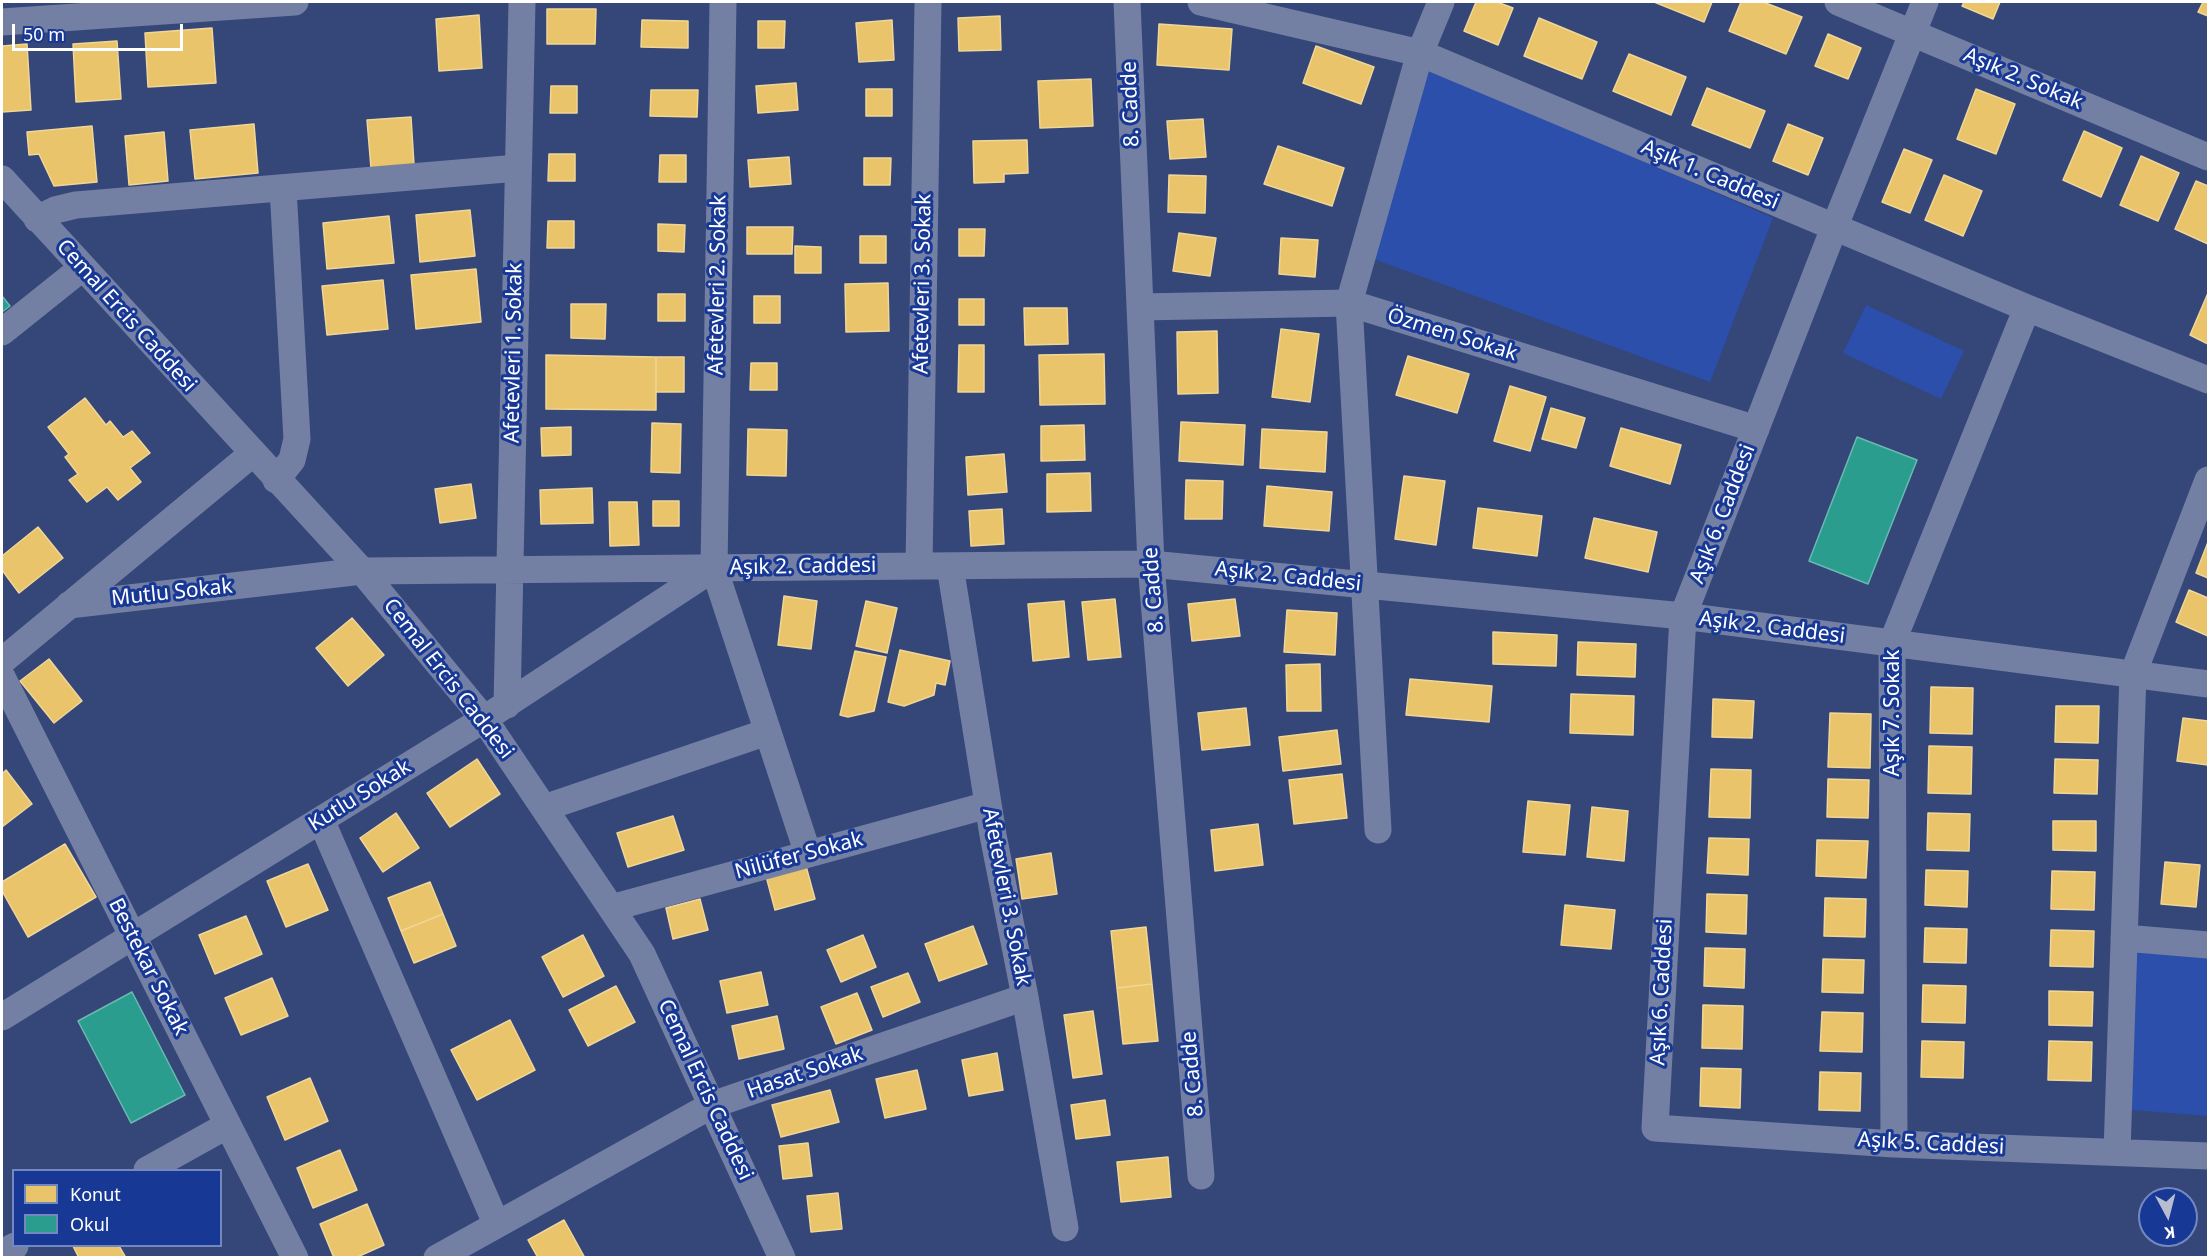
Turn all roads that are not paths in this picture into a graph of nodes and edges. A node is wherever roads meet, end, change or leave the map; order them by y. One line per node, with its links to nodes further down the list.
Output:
1 (295, 2): 10 (street)
2 (522, 2): 14 (street, Afetevleri 1. Sokak)
3 (723, 2): 32 (street, Afetevleri 2. Sokak)
4 (928, 2): 30 (street, Afetevleri 3. Sokak)
5 (1127, 2): 21 (street, 8. Cadde)
6 (1201, 2): 12 (street, Aşık 1. Caddesi)
7 (1441, 2): 12 (street)
8 (1838, 2): 11 (street, Aşık 2. Sokak)
9 (1925, 2): 11 (street, Aşık 6. Caddesi)
10 (2, 22)
11 (1913, 33): 13 (street, Aşık 2. Sokak); 18 (street, Aşık 6. Caddesi)
12 (1420, 52): 18 (street, Aşık 1. Caddesi); 20 (street)
13 (2208, 157)
14 (519, 168): 16 (street); 33 (street, Afetevleri 1. Sokak)
15 (2, 179): 17 (street, Cemal Ercis Caddesi)
16 (283, 188): 17 (street); 27 (street)
17 (37, 219): 19 (street, Cemal Ercis Caddesi)
18 (1834, 228): 22 (street, Aşık 1. Caddesi); 25 (street, Aşık 6. Caddesi)
19 (82, 268): 23 (street); 26 (street, Cemal Ercis Caddesi)
20 (1348, 303): 21 (street, Özmen Sokak); 25 (street, Özmen Sokak); 35 (street)
21 (1140, 307): 29 (street, 8. Cadde)
22 (2027, 308): 24 (street, Aşık 1. Caddesi); 38 (street, Aşık 7. Sokak)
23 (2, 332)
24 (2208, 380)
25 (1755, 429): 37 (street, Aşık 6. Caddesi)
26 (252, 454): 27 (street, Cemal Ercis Caddesi); 36 (street)
27 (276, 480): 34 (street, Cemal Ercis Caddesi)
28 (2208, 480): 40 (street)
29 (1151, 564): 31 (street, Aşık 2. Caddesi); 35 (street, Aşık 2. Caddesi); 63 (street, 8. Cadde)
30 (919, 566): 31 (street, Aşık 2. Caddesi); 32 (street, Aşık 2. Caddesi)
31 (950, 566): 45 (street, Afetevleri 3. Sokak)
32 (714, 568): 33 (street, Aşık 2. Caddesi); 43 (street, Kutlu Sokak); 44 (street, Afetevleri 2. Sokak)
33 (509, 570): 34 (street, Aşık 2. Caddesi); 43 (street, Afetevleri 1. Sokak)
34 (363, 571): 36 (street, Mutlu Sokak); 43 (street, Cemal Ercis Caddesi)
35 (1365, 585): 37 (street, Aşık 2. Caddesi); 48 (street)
36 (69, 605): 39 (street)
37 (1683, 616): 38 (street, Aşık 2. Caddesi); 58 (street, Aşık 6. Caddesi)
38 (1892, 643): 40 (street, Aşık 2. Caddesi); 59 (street, Aşık 7. Sokak)
39 (2, 661)
40 (2133, 674): 42 (street, Aşık 2. Caddesi); 52 (street)
41 (2, 677): 51 (street, Bestekar Sokak)
42 (2208, 684)
43 (496, 712): 46 (street, Cemal Ercis Caddesi); 47 (street, Kutlu Sokak)
44 (767, 732): 46 (street); 49 (street, Afetevleri 2. Sokak)
45 (988, 805): 49 (street, Nilüfer Sokak); 54 (street, Afetevleri 3. Sokak)
46 (544, 808): 50 (street, Cemal Ercis Caddesi)
47 (321, 820): 51 (street, Kutlu Sokak); 64 (street)
48 (1378, 830)
49 (808, 854): 50 (street, Nilüfer Sokak)
50 (610, 908): 56 (street, Cemal Ercis Caddesi)
51 (132, 935): 55 (street, Kutlu Sokak); 57 (street, Bestekar Sokak)
52 (2124, 938): 53 (street); 60 (street)
53 (2208, 945)
54 (1025, 998): 56 (street, Hasat Sokak); 65 (street, Afetevleri 3. Sokak)
55 (2, 1017)
56 (712, 1105): 64 (street, Hasat Sokak); 68 (street, Cemal Ercis Caddesi)
57 (228, 1125): 62 (street); 66 (street, Bestekar Sokak)
58 (1654, 1128): 59 (street, Aşık 5. Caddesi)
59 (1894, 1143): 60 (street, Aşık 5. Caddesi)
60 (2117, 1152): 61 (street, Aşık 5. Caddesi)
61 (2208, 1156)
62 (149, 1169)
63 (1201, 1176)
64 (496, 1223): 67 (street, Hasat Sokak)
65 (1065, 1228)
66 (295, 1257)
67 (436, 1257)
68 (782, 1257)

